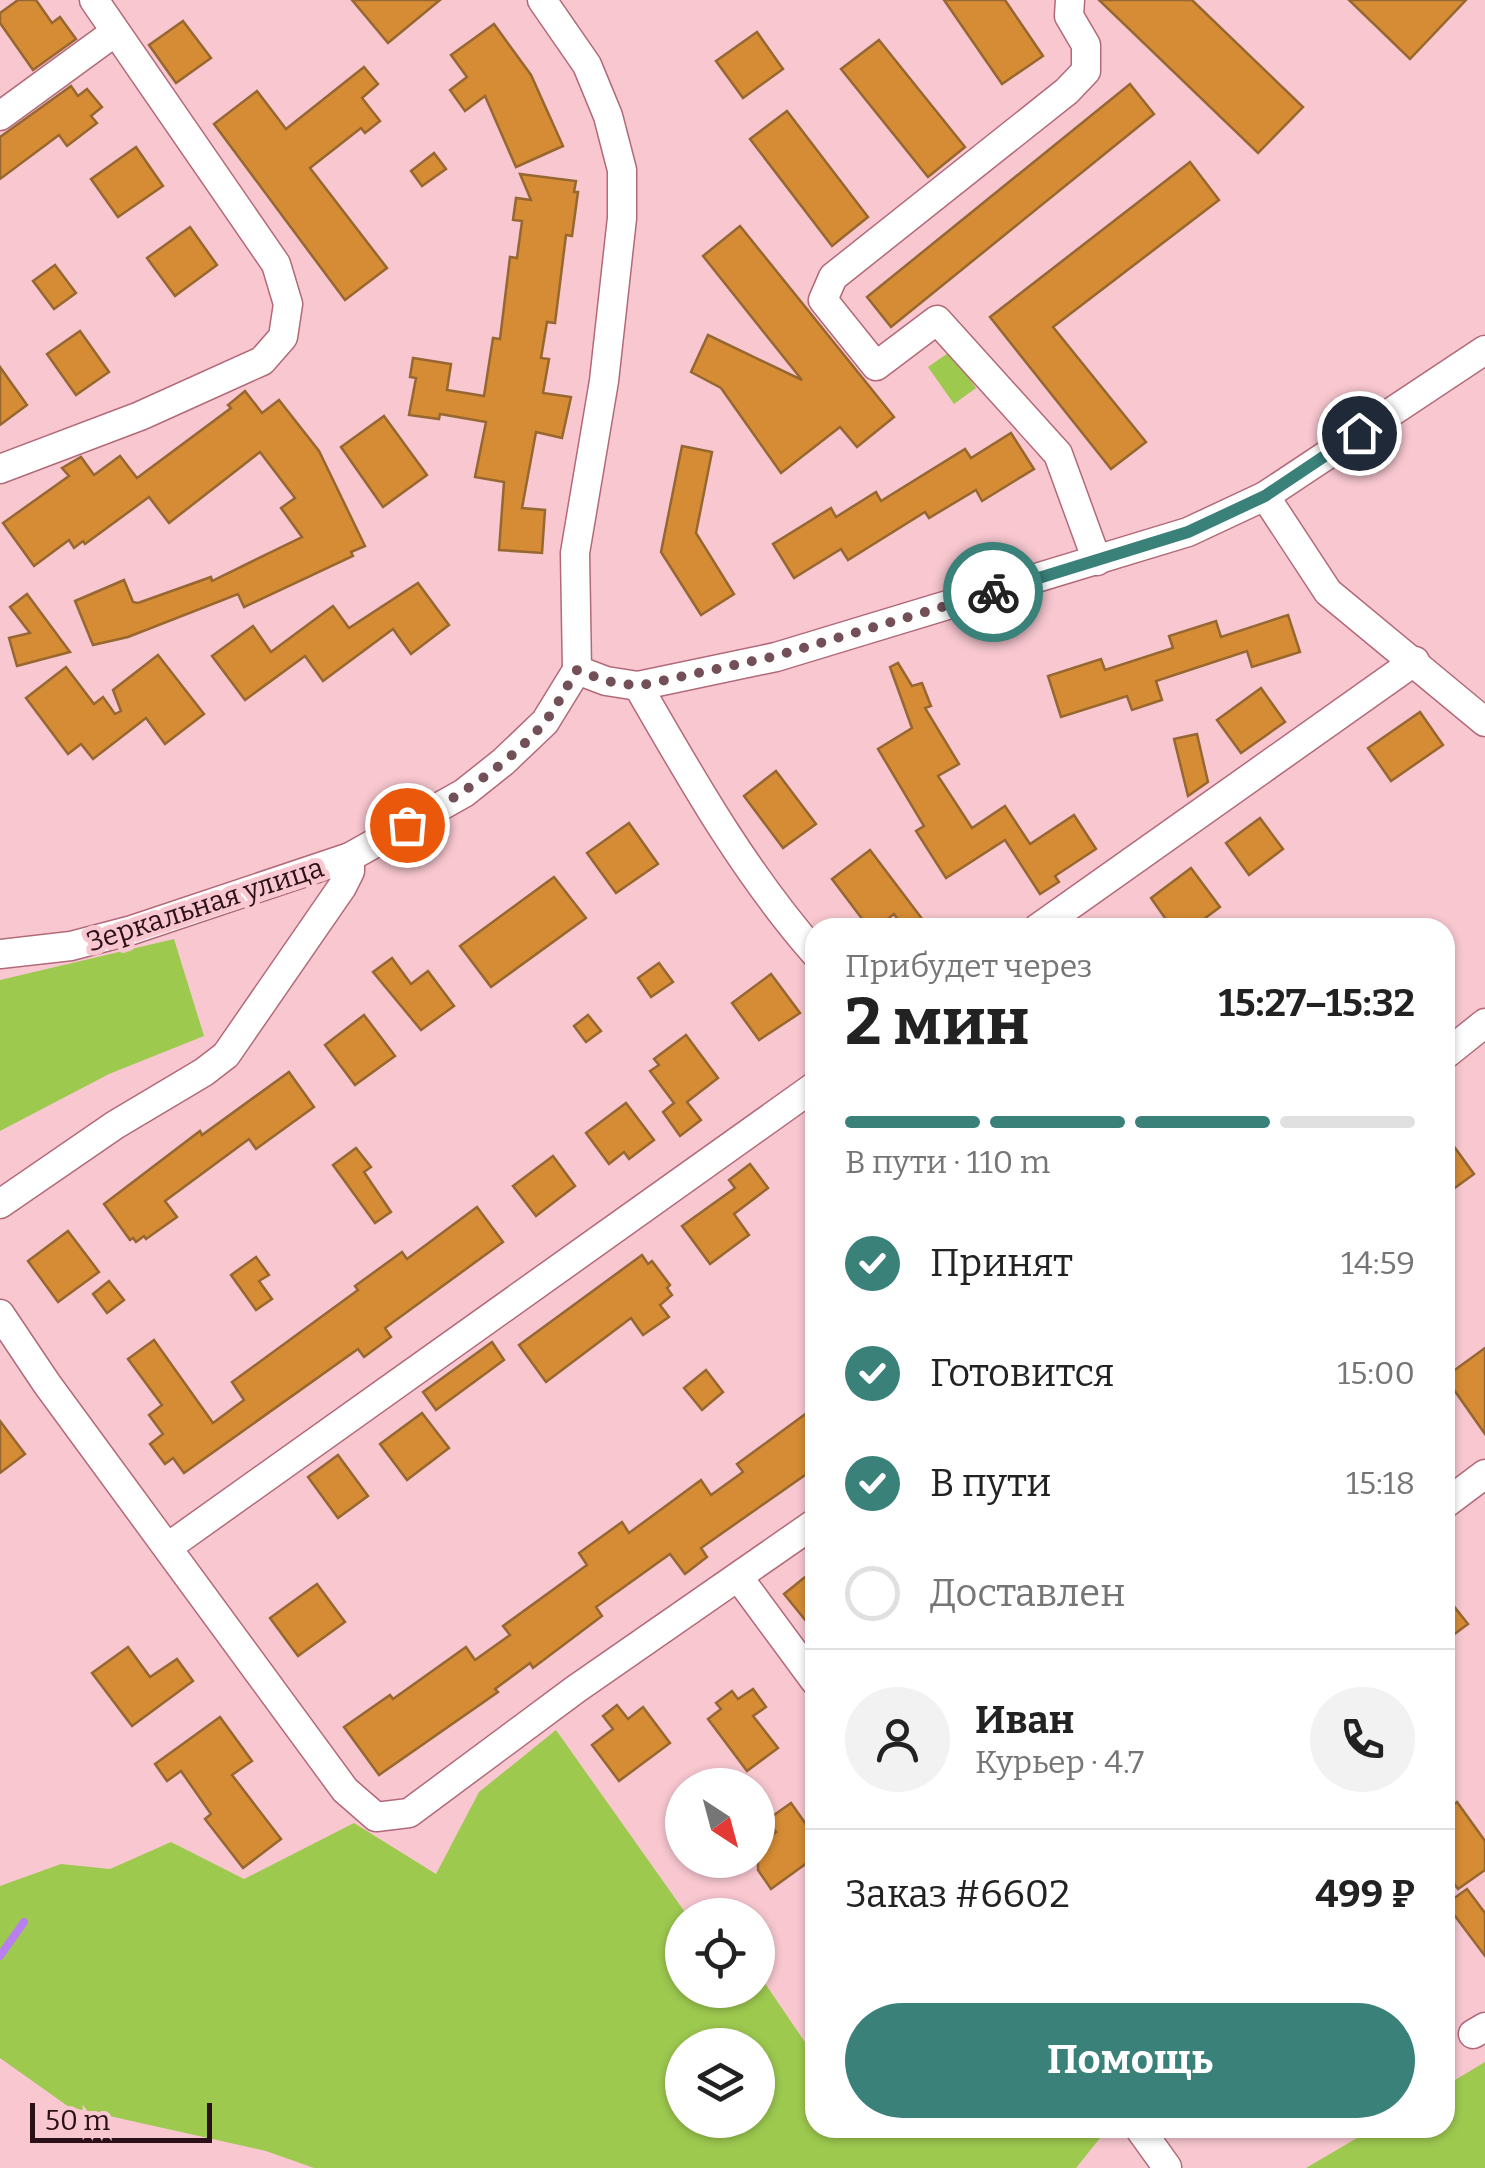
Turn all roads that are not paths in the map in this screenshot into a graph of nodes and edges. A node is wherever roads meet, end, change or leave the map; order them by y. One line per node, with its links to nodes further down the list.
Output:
1 (94, 0): 4 (street)
2 (542, 0): 11 (street)
3 (1070, 0): 9 (street)
4 (115, 32): 5 (street); 7 (street)
5 (0, 116)
6 (1485, 350): 8 (street)
7 (0, 469)
8 (1265, 496): 9 (street); 10 (street)
9 (1097, 560): 12 (street)
10 (1415, 662): 13 (street); 15 (street)
11 (577, 670): 12 (street); 14 (street, Зеркальная улица)
12 (638, 686): 16 (street)
13 (1485, 722)
14 (350, 857): 17 (street, Зеркальная улица); 21 (street)
15 (1052, 918)
16 (805, 942)
17 (0, 954)
18 (1485, 1023): 19 (street)
19 (1455, 1047)
20 (805, 1093): 26 (street)
21 (0, 1204)
22 (0, 1314): 26 (street)
23 (1485, 1474): 24 (street)
24 (1455, 1496)
25 (805, 1530): 27 (street)
26 (168, 1547): 27 (street)
27 (739, 1578): 28 (street)
28 (805, 1667)
29 (1145, 2138): 30 (street)
30 (1167, 2167)

